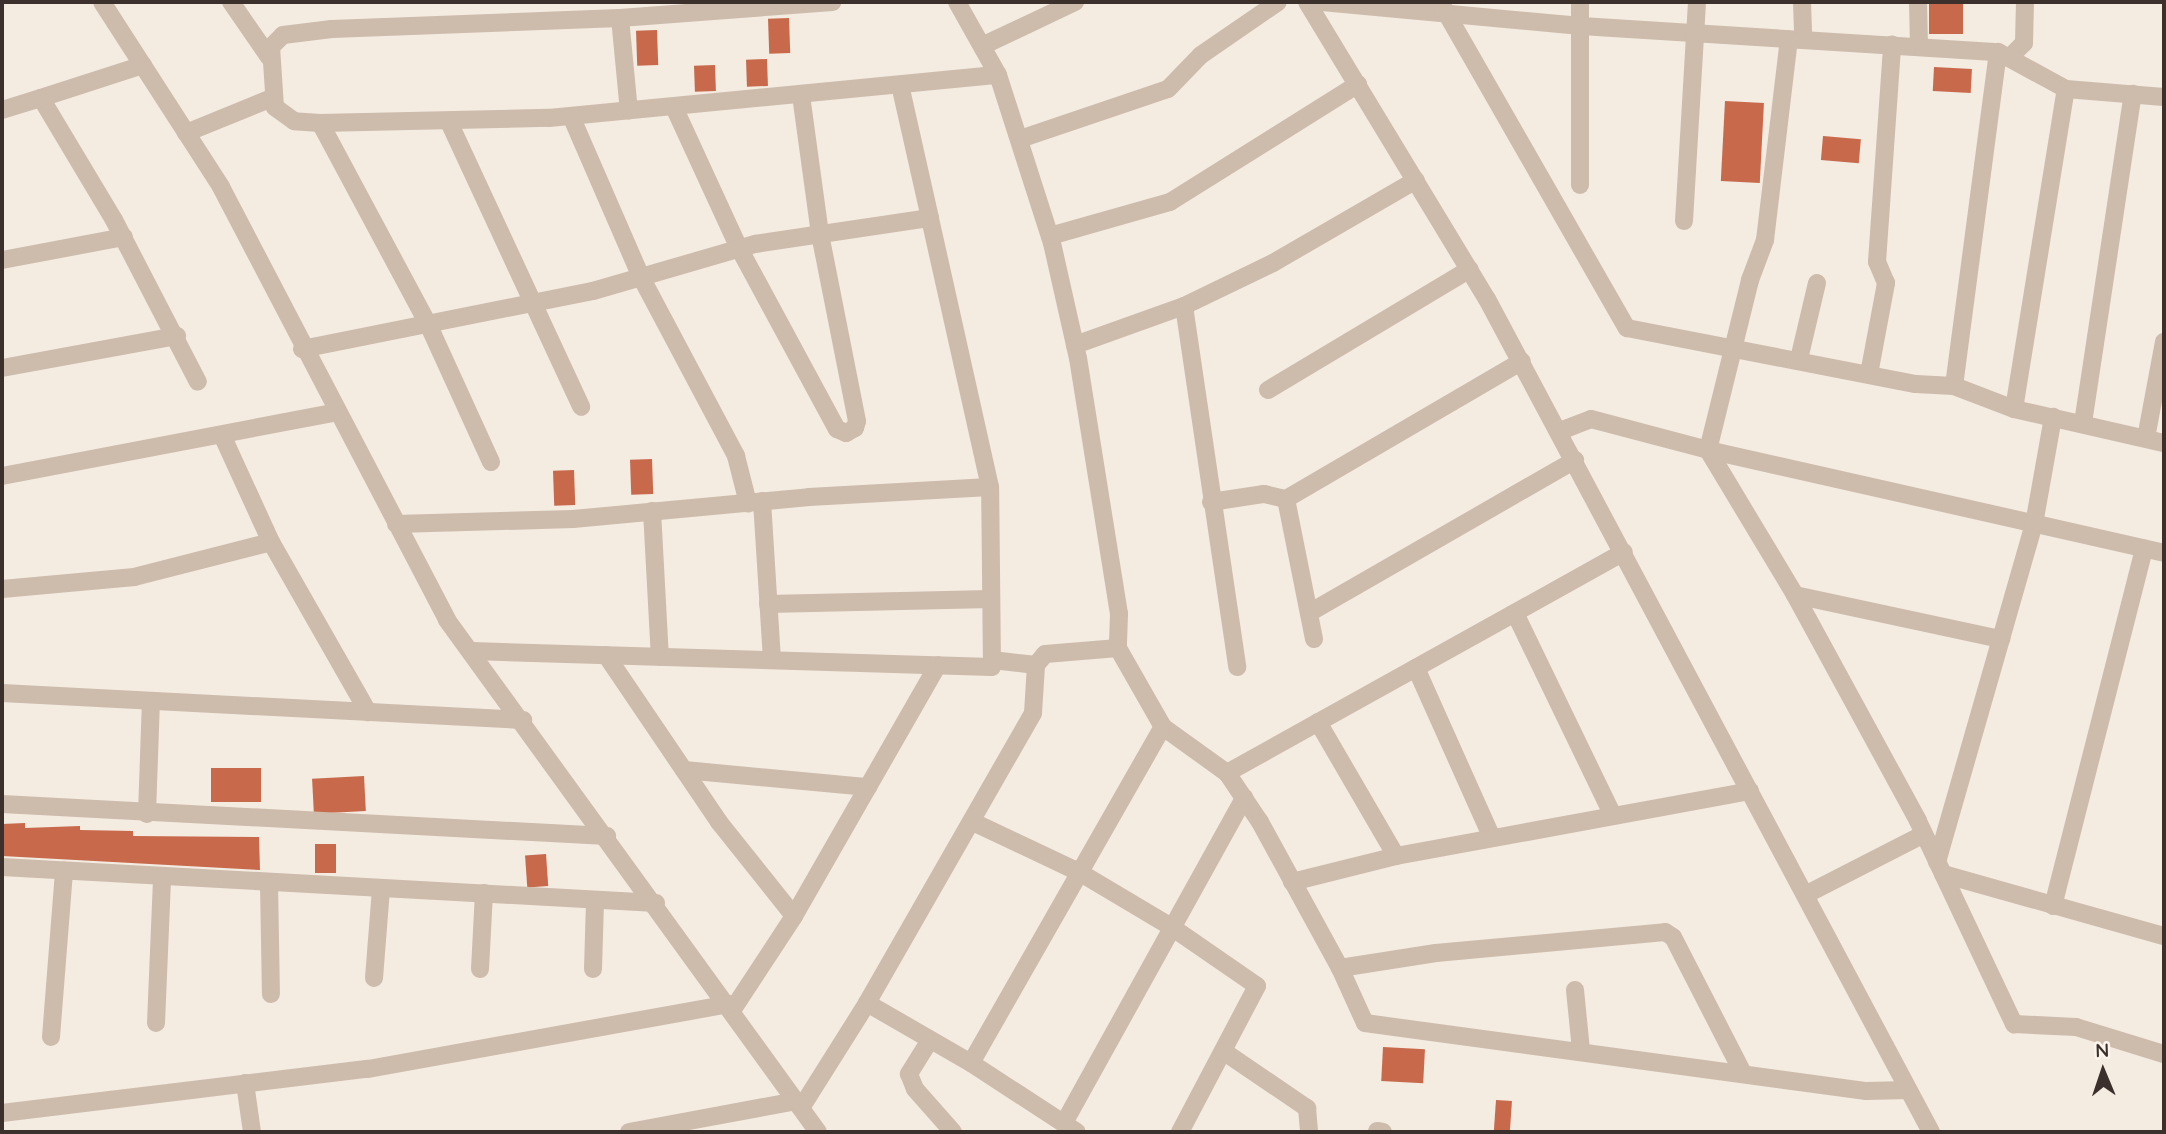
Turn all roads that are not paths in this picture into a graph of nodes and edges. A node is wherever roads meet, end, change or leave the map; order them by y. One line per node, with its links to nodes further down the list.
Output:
1 (102, 2): 25 (street)
2 (231, 2): 24 (street)
3 (832, 2): 14 (street)
4 (957, 2): 21 (street)
5 (1075, 2): 21 (street)
6 (1278, 2): 42 (street)
7 (1307, 2): 27 (street)
8 (1322, 2): 15 (street)
9 (1580, 2): 17 (street)
10 (1697, 2): 18 (street)
11 (1802, 2): 19 (street)
12 (1918, 2): 22 (street)
13 (2025, 2): 23 (street)
14 (711, 6): 16 (street)
15 (1443, 8): 17 (street); 61 (street)
16 (620, 18): 24 (street); 37 (street)
17 (1581, 26): 18 (street); 44 (street)
18 (1698, 33): 19 (street); 46 (street)
19 (1796, 39): 20 (street); 61 (street)
20 (1892, 45): 22 (street); 66 (street)
21 (982, 46): 26 (street)
22 (1919, 47): 23 (street)
23 (2004, 55): 29 (street); 68 (street)
24 (269, 57): 32 (street)
25 (143, 65): 34 (street); 41 (street)
26 (998, 75): 28 (street); 42 (street)
27 (1358, 84): 43 (street); 48 (street)
28 (900, 85): 31 (street); 45 (street)
29 (2066, 89): 30 (street); 71 (street)
30 (2133, 94): 33 (street); 74 (street)
31 (801, 96): 35 (street); 47 (street)
32 (274, 97): 40 (street); 41 (street)
33 (2164, 97)
34 (41, 98): 36 (street); 49 (street)
35 (674, 107): 37 (street); 50 (street)
36 (2, 110)
37 (629, 111): 38 (street)
38 (571, 116): 39 (street); 53 (street)
39 (449, 122): 40 (street); 55 (street)
40 (320, 123): 57 (street)
41 (186, 133): 62 (street)
42 (1020, 139): 48 (street)
43 (1416, 180): 52 (street); 56 (street)
44 (1580, 185)
45 (930, 218): 47 (street); 83 (street)
46 (1684, 221)
47 (820, 234): 50 (street); 50 (street)
48 (1050, 236): 60 (street)
49 (124, 237): 51 (street); 58 (street)
50 (739, 248): 53 (street)
51 (2, 260)
52 (1470, 269): 64 (street); 69 (street)
53 (640, 277): 55 (street); 85 (street)
54 (1817, 283): 63 (street)
55 (532, 303): 57 (street); 70 (street)
56 (1184, 306): 60 (street); 86 (street)
57 (428, 324): 62 (street); 81 (street)
58 (177, 336): 65 (street); 67 (street)
59 (2164, 342): 77 (street)
60 (1075, 345): 102 (street)
61 (1733, 347): 63 (street); 79 (street)
62 (302, 348): 72 (street)
63 (1799, 359): 66 (street)
64 (1522, 361): 75 (street); 84 (street)
65 (2, 368)
66 (1869, 374): 68 (street)
67 (198, 382)
68 (1954, 386): 71 (street)
69 (1268, 390)
70 (581, 407)
71 (2014, 409): 73 (street)
72 (336, 412): 76 (street); 88 (street)
73 (2053, 417): 74 (street); 89 (street)
74 (2083, 423): 77 (street)
75 (1560, 431): 79 (street); 80 (street)
76 (222, 435): 82 (street); 90 (street)
77 (2146, 438): 78 (street)
78 (2164, 443)
79 (1708, 450): 89 (street); 95 (street)
80 (1575, 460): 92 (street); 99 (street)
81 (491, 462)
82 (2, 476)
83 (990, 487): 85 (street); 96 (street)
84 (1286, 499): 86 (street); 99 (street)
85 (755, 502): 87 (street); 97 (street)
86 (1211, 502): 110 (street)
87 (652, 511): 88 (street); 105 (street)
88 (396, 524): 103 (street)
89 (2034, 524): 91 (street); 101 (street)
90 (271, 542): 94 (street); 114 (street)
91 (2144, 548): 93 (street); 143 (street)
92 (1624, 552): 98 (street); 121 (street)
93 (2164, 553)
94 (2, 589)
95 (1795, 595): 101 (street); 127 (street)
96 (991, 599): 97 (street); 107 (street)
97 (768, 604): 106 (street)
98 (1515, 613): 111 (street); 125 (street)
99 (1309, 614): 100 (street)
100 (1314, 639)
101 (2001, 639): 132 (street)
102 (1118, 648): 109 (street); 117 (street)
103 (471, 651): 104 (street); 115 (street)
104 (606, 655): 105 (street); 118 (street)
105 (660, 657): 106 (street)
106 (772, 660): 108 (street)
107 (992, 660): 108 (street); 109 (street)
108 (937, 665): 120 (street)
109 (1037, 665): 126 (street)
110 (1237, 667)
111 (1416, 668): 116 (street); 129 (street)
112 (2, 693): 113 (street)
113 (151, 701): 114 (street); 124 (street)
114 (368, 712): 115 (street)
115 (523, 720): 128 (street)
116 (1318, 722): 119 (street); 130 (street)
117 (1163, 727): 119 (street); 134 (street)
118 (684, 770): 120 (street); 144 (street)
119 (1227, 773): 122 (street)
120 (867, 787): 144 (street)
121 (1750, 790): 125 (street); 140 (street)
122 (1244, 798): 136 (street); 145 (street)
123 (2, 804): 124 (street)
124 (146, 814): 128 (street)
125 (1612, 814): 129 (street)
126 (973, 822): 134 (street); 153 (street)
127 (1924, 834): 132 (street); 140 (street)
128 (607, 836): 142 (street)
129 (1492, 838): 130 (street)
130 (1396, 856): 136 (street)
131 (2, 867): 133 (street)
132 (1940, 868): 143 (street); 160 (street)
133 (64, 871): 135 (street); 156 (street)
134 (1079, 872): 145 (street); 161 (street)
135 (162, 877): 137 (street); 155 (street)
136 (1292, 882): 147 (street)
137 (269, 883): 138 (street); 152 (street)
138 (381, 889): 139 (street); 150 (street)
139 (484, 893): 141 (street); 149 (street)
140 (1807, 894): 164 (street)
141 (595, 900): 142 (street); 148 (street)
142 (656, 903): 154 (street)
143 (2053, 906): 146 (street)
144 (794, 916): 154 (street)
145 (1173, 928): 159 (street); 168 (street)
146 (2164, 935)
147 (1340, 968): 158 (street); 162 (street)
148 (593, 969)
149 (480, 970)
150 (374, 978)
151 (1575, 990): 158 (street)
152 (271, 995)
153 (867, 1003): 157 (street); 165 (street)
154 (731, 1007): 163 (street); 165 (street)
155 (156, 1023)
156 (51, 1037)
157 (930, 1040): 161 (street); 172 (street)
158 (1581, 1050): 162 (street)
159 (1223, 1051): 173 (street); 174 (street)
160 (2164, 1054)
161 (971, 1063): 168 (street)
162 (1743, 1073): 164 (street)
163 (245, 1083): 166 (street); 169 (street)
164 (1908, 1090): 175 (street)
165 (799, 1104): 167 (street); 171 (street)
166 (2, 1113)
167 (686, 1127): 170 (street)
168 (1071, 1128)
169 (252, 1132)
170 (629, 1132)
171 (818, 1132)
172 (953, 1132)
173 (1180, 1132)
174 (1309, 1132)
175 (1931, 1132)

